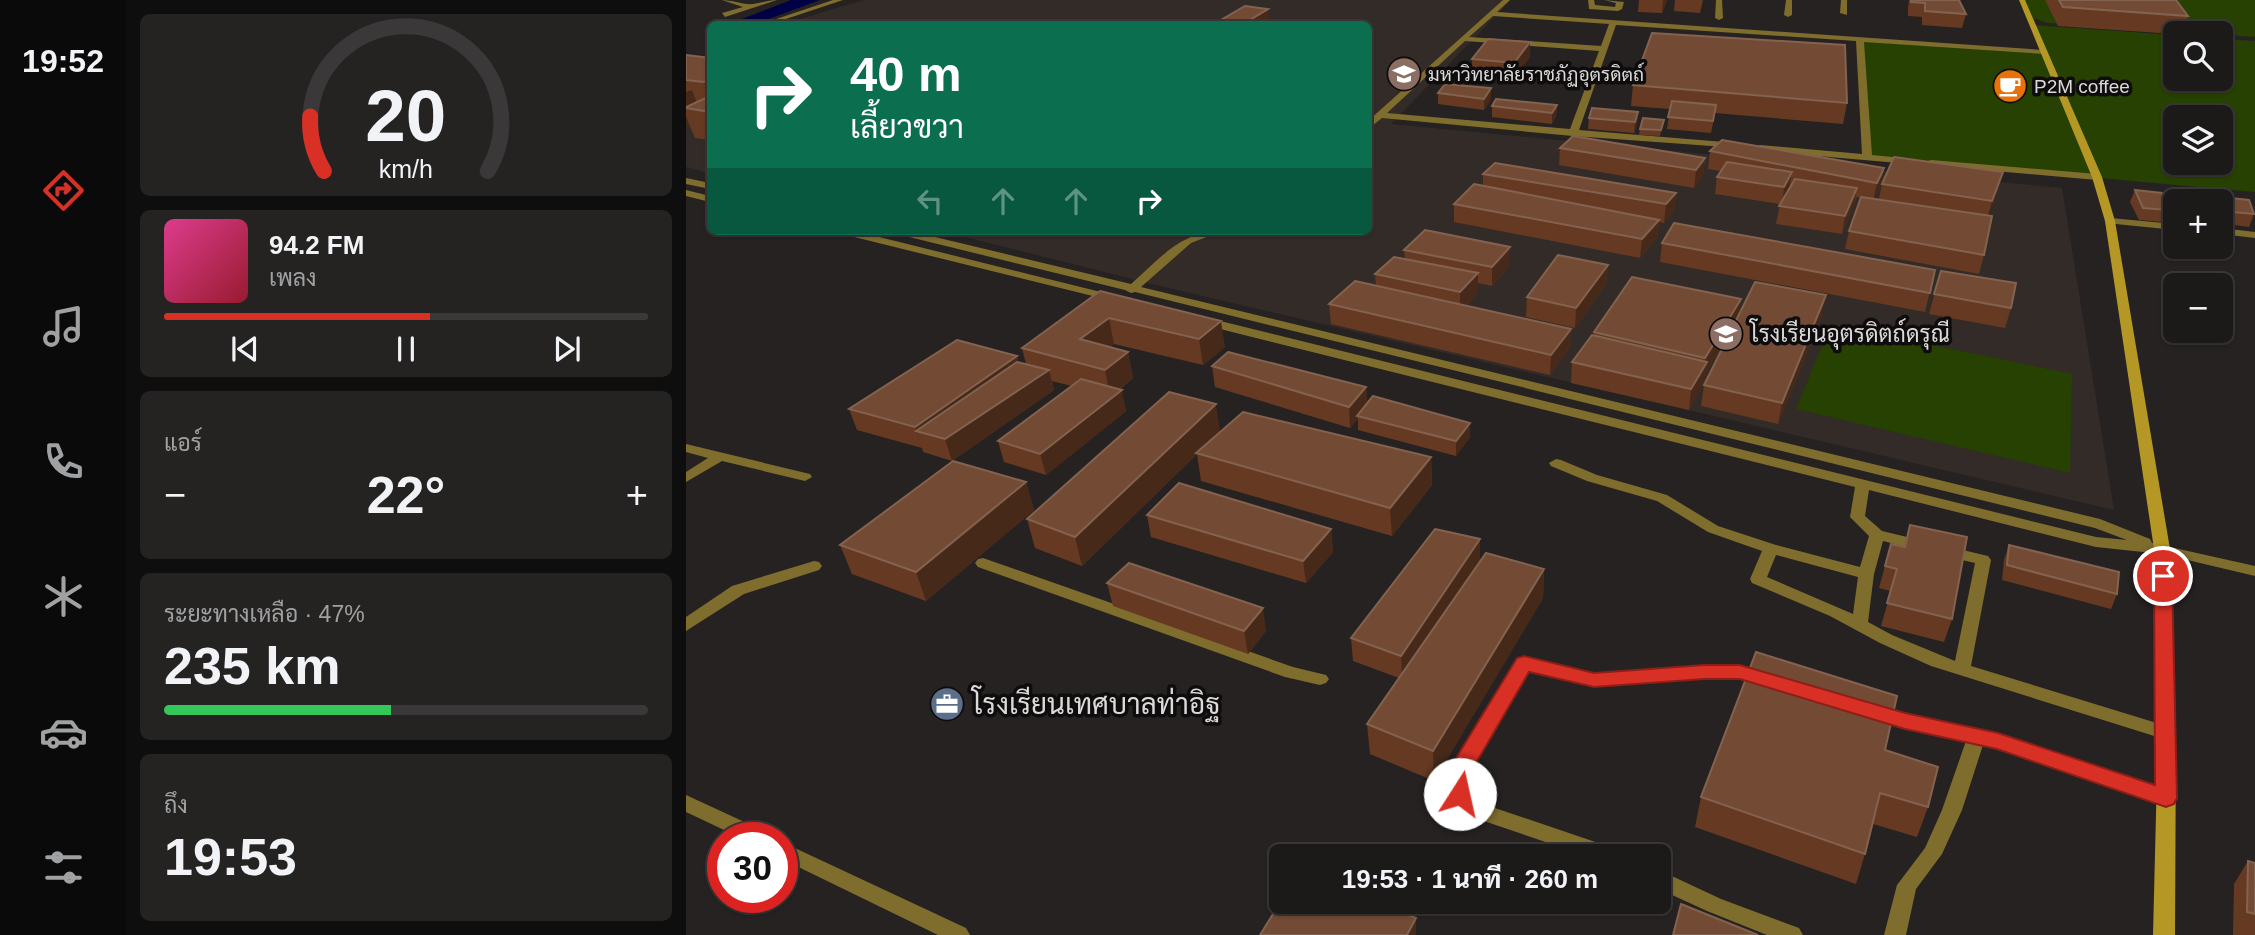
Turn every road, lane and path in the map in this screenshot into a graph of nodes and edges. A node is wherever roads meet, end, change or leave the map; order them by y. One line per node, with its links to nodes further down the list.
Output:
1 (725, 0): 12 (street)
2 (774, 0): 12 (street)
3 (840, 0): 18 (street)
4 (1507, 0): 14 (street)
5 (1580, 0): 11 (street)
6 (1605, 0): 11 (street); 11 (street)
7 (1719, 0): 17 (street)
8 (1789, 0): 16 (street)
9 (1844, 0): 13 (street)
10 (2022, 0): 23 (main road)
11 (1591, 1)
12 (751, 7): 15 (street)
13 (1844, 13)
14 (1493, 14): 19 (street); 20 (street)
15 (725, 15)
16 (1788, 15)
17 (1719, 18)
18 (774, 21)
19 (1613, 24): 21 (street); 22 (street)
20 (1464, 39): 22 (street); 24 (street)
21 (1860, 40): 23 (street); 27 (street)
22 (1604, 49): 26 (street)
23 (2044, 52): 28 (main road)
24 (1382, 115): 25 (street); 26 (street)
25 (1372, 124)
26 (1573, 133): 27 (street)
27 (1867, 157): 28 (street)
28 (2097, 177): 33 (main road)
29 (686, 181): 30 (street)
30 (707, 185)
31 (686, 193): 32 (street)
32 (707, 198)
33 (2110, 221): 34 (street); 51 (main road)
34 (2163, 226)
35 (2233, 233): 39 (street)
36 (858, 235): 41 (street)
37 (913, 235): 40 (street)
38 (1205, 235): 40 (street)
39 (2255, 235)
40 (1131, 289): 51 (street)
41 (1138, 304)
42 (1192, 318): 48 (street)
43 (686, 448): 44 (street)
44 (719, 456): 46 (street); 47 (street)
45 (1556, 463): 50 (street)
46 (805, 477)
47 (686, 478)
48 (1863, 484): 49 (street); 51 (street)
49 (1877, 535): 55 (street); 58 (street)
50 (1771, 549): 55 (street); 57 (street)
51 (2162, 549): 54 (street); 62 (main road)
52 (983, 563): 59 (street)
53 (814, 566): 56 (street)
54 (2255, 572)
55 (1866, 574): 57 (street)
56 (686, 625)
57 (1860, 625): 58 (street)
58 (1962, 670): 62 (street)
59 (1320, 679)
60 (1778, 683): 67 (street)
61 (1854, 706): 63 (street)
62 (2167, 733): 64 (main road)
63 (1977, 737): 64 (street); 72 (street)
64 (2166, 798): 73 (main road)
65 (686, 803): 66 (street)
66 (726, 822)
67 (1577, 844)
68 (798, 858): 70 (street)
69 (1671, 884): 71 (street)
70 (959, 935)
71 (1792, 935)
72 (1895, 935)
73 (2164, 935)

